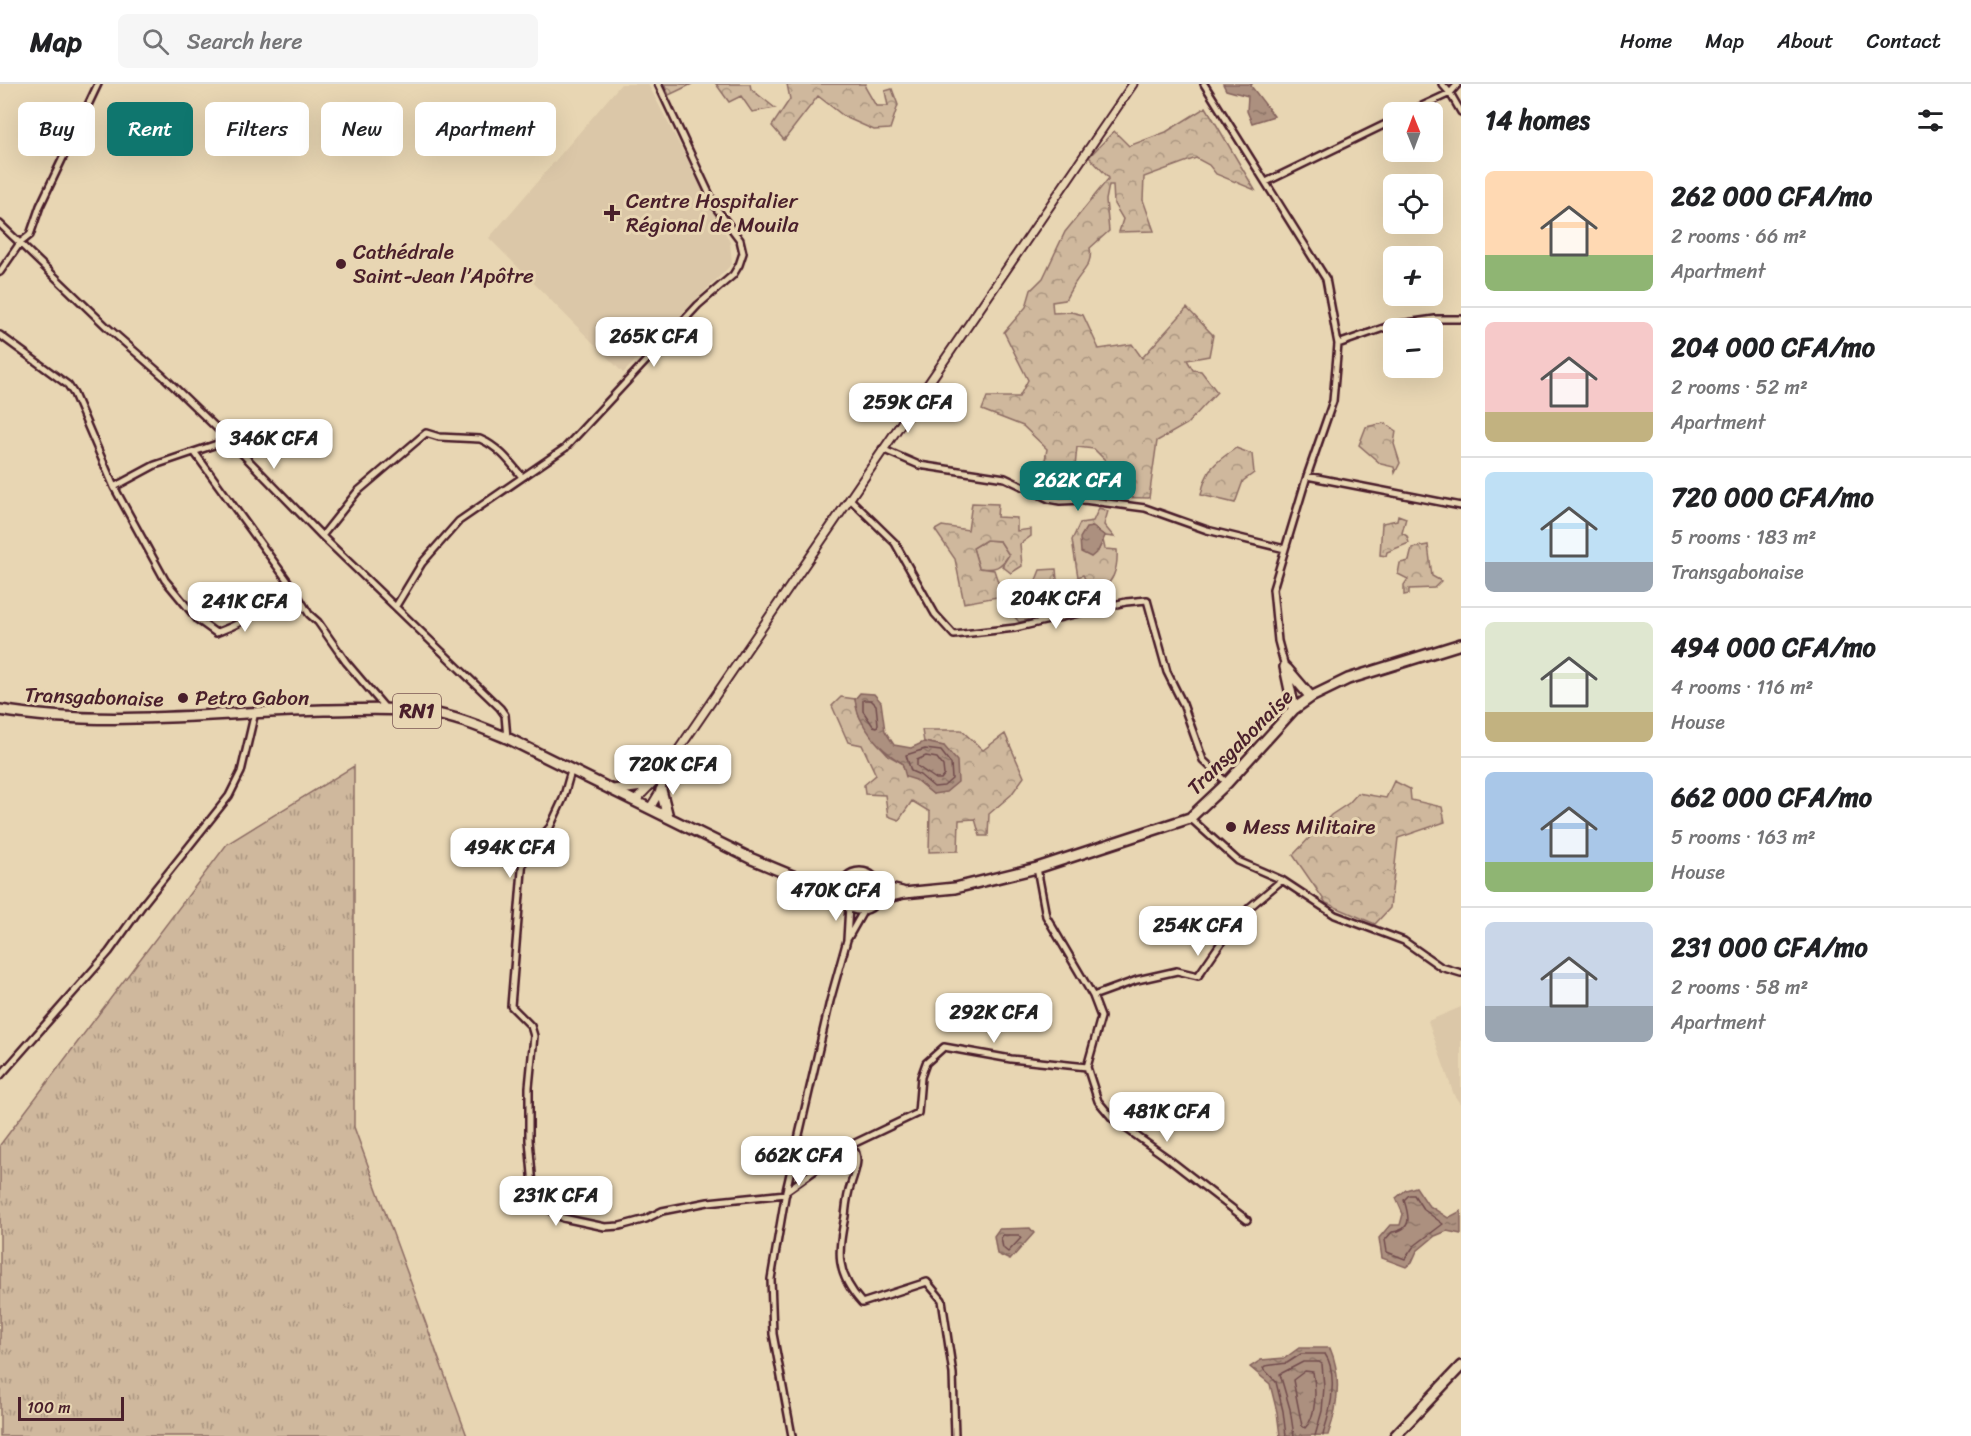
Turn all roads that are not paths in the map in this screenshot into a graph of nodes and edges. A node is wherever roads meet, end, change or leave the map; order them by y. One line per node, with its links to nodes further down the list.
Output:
1 (98, 84): 13 (street)
2 (658, 84): 22 (street)
3 (1133, 84): 19 (street)
4 (1204, 84): 11 (street)
5 (1442, 84): 7 (street)
6 (1458, 84): 7 (street)
7 (1450, 93): 8 (street); 9 (street)
8 (1431, 102)
9 (1461, 112)
10 (1383, 125): 11 (street)
11 (1266, 182): 17 (street)
12 (0, 224): 13 (street)
13 (20, 243): 14 (street); 18 (street)
14 (0, 272)
15 (1461, 319): 17 (street)
16 (0, 335): 23 (street)
17 (1338, 344): 21 (street)
18 (229, 440): 20 (street); 26 (street)
19 (882, 449): 24 (street); 27 (street)
20 (195, 453): 23 (street); 28 (street)
21 (1307, 476): 25 (street); 27 (street)
22 (522, 477): 26 (street); 29 (street)
23 (114, 487): 28 (street)
24 (850, 499): 39 (street); 40 (street)
25 (1461, 506)
26 (322, 536): 29 (street)
27 (1285, 549): 31 (street)
28 (295, 591): 33 (street)
29 (396, 606): 37 (street)
30 (1461, 644): 32 (highway, Transgabonaise)
31 (1285, 667): 32 (highway); 34 (highway)
32 (1311, 697): 34 (highway, Transgabonaise)
33 (386, 709): 36 (highway, Transgabonaise / RN1); 37 (highway, Transgabonaise / RN1)
34 (1294, 709): 40 (highway, Transgabonaise)
35 (0, 710): 36 (highway, Transgabonaise / RN1)
36 (255, 712): 62 (street)
37 (507, 738): 38 (highway, Transgabonaise / RN1)
38 (571, 771): 42 (highway, Transgabonaise / RN1); 64 (street)
39 (664, 771): 41 (street); 43 (street)
40 (1227, 783): 47 (highway, Transgabonaise)
41 (649, 785): 42 (highway); 44 (street)
42 (612, 790): 44 (highway, Transgabonaise / RN1)
43 (661, 790): 45 (street); 46 (highway)
44 (635, 801): 45 (highway, Transgabonaise / RN1)
45 (650, 808): 46 (highway, Transgabonaise / RN1)
46 (668, 817): 49 (highway, Transgabonaise / RN1)
47 (1190, 818): 48 (highway, Transgabonaise); 50 (street)
48 (1036, 868): 53 (highway, Transgabonaise); 60 (street)
49 (798, 877): 51 (highway, Transgabonaise / RN1); 54 (highway, Transgabonaise / RN1)
50 (1282, 880): 59 (street); 60 (street)
51 (845, 881): 52 (highway); 54 (highway)
52 (877, 886): 53 (highway, Transgabonaise); 55 (highway)
53 (904, 893): 55 (highway, Transgabonaise)
54 (843, 897): 56 (highway)
55 (875, 900): 57 (highway)
56 (849, 905): 57 (highway); 58 (street)
57 (865, 908): 58 (street)
58 (847, 940): 64 (street)
59 (1461, 973)
60 (1093, 996): 61 (street)
61 (1087, 1067): 63 (street); 65 (street)
62 (0, 1076)
63 (851, 1144): 64 (street); 68 (street)
64 (786, 1192): 67 (street)
65 (1247, 1220)
66 (1461, 1366): 69 (highway)
67 (792, 1436)
68 (955, 1436)
69 (1395, 1436)

